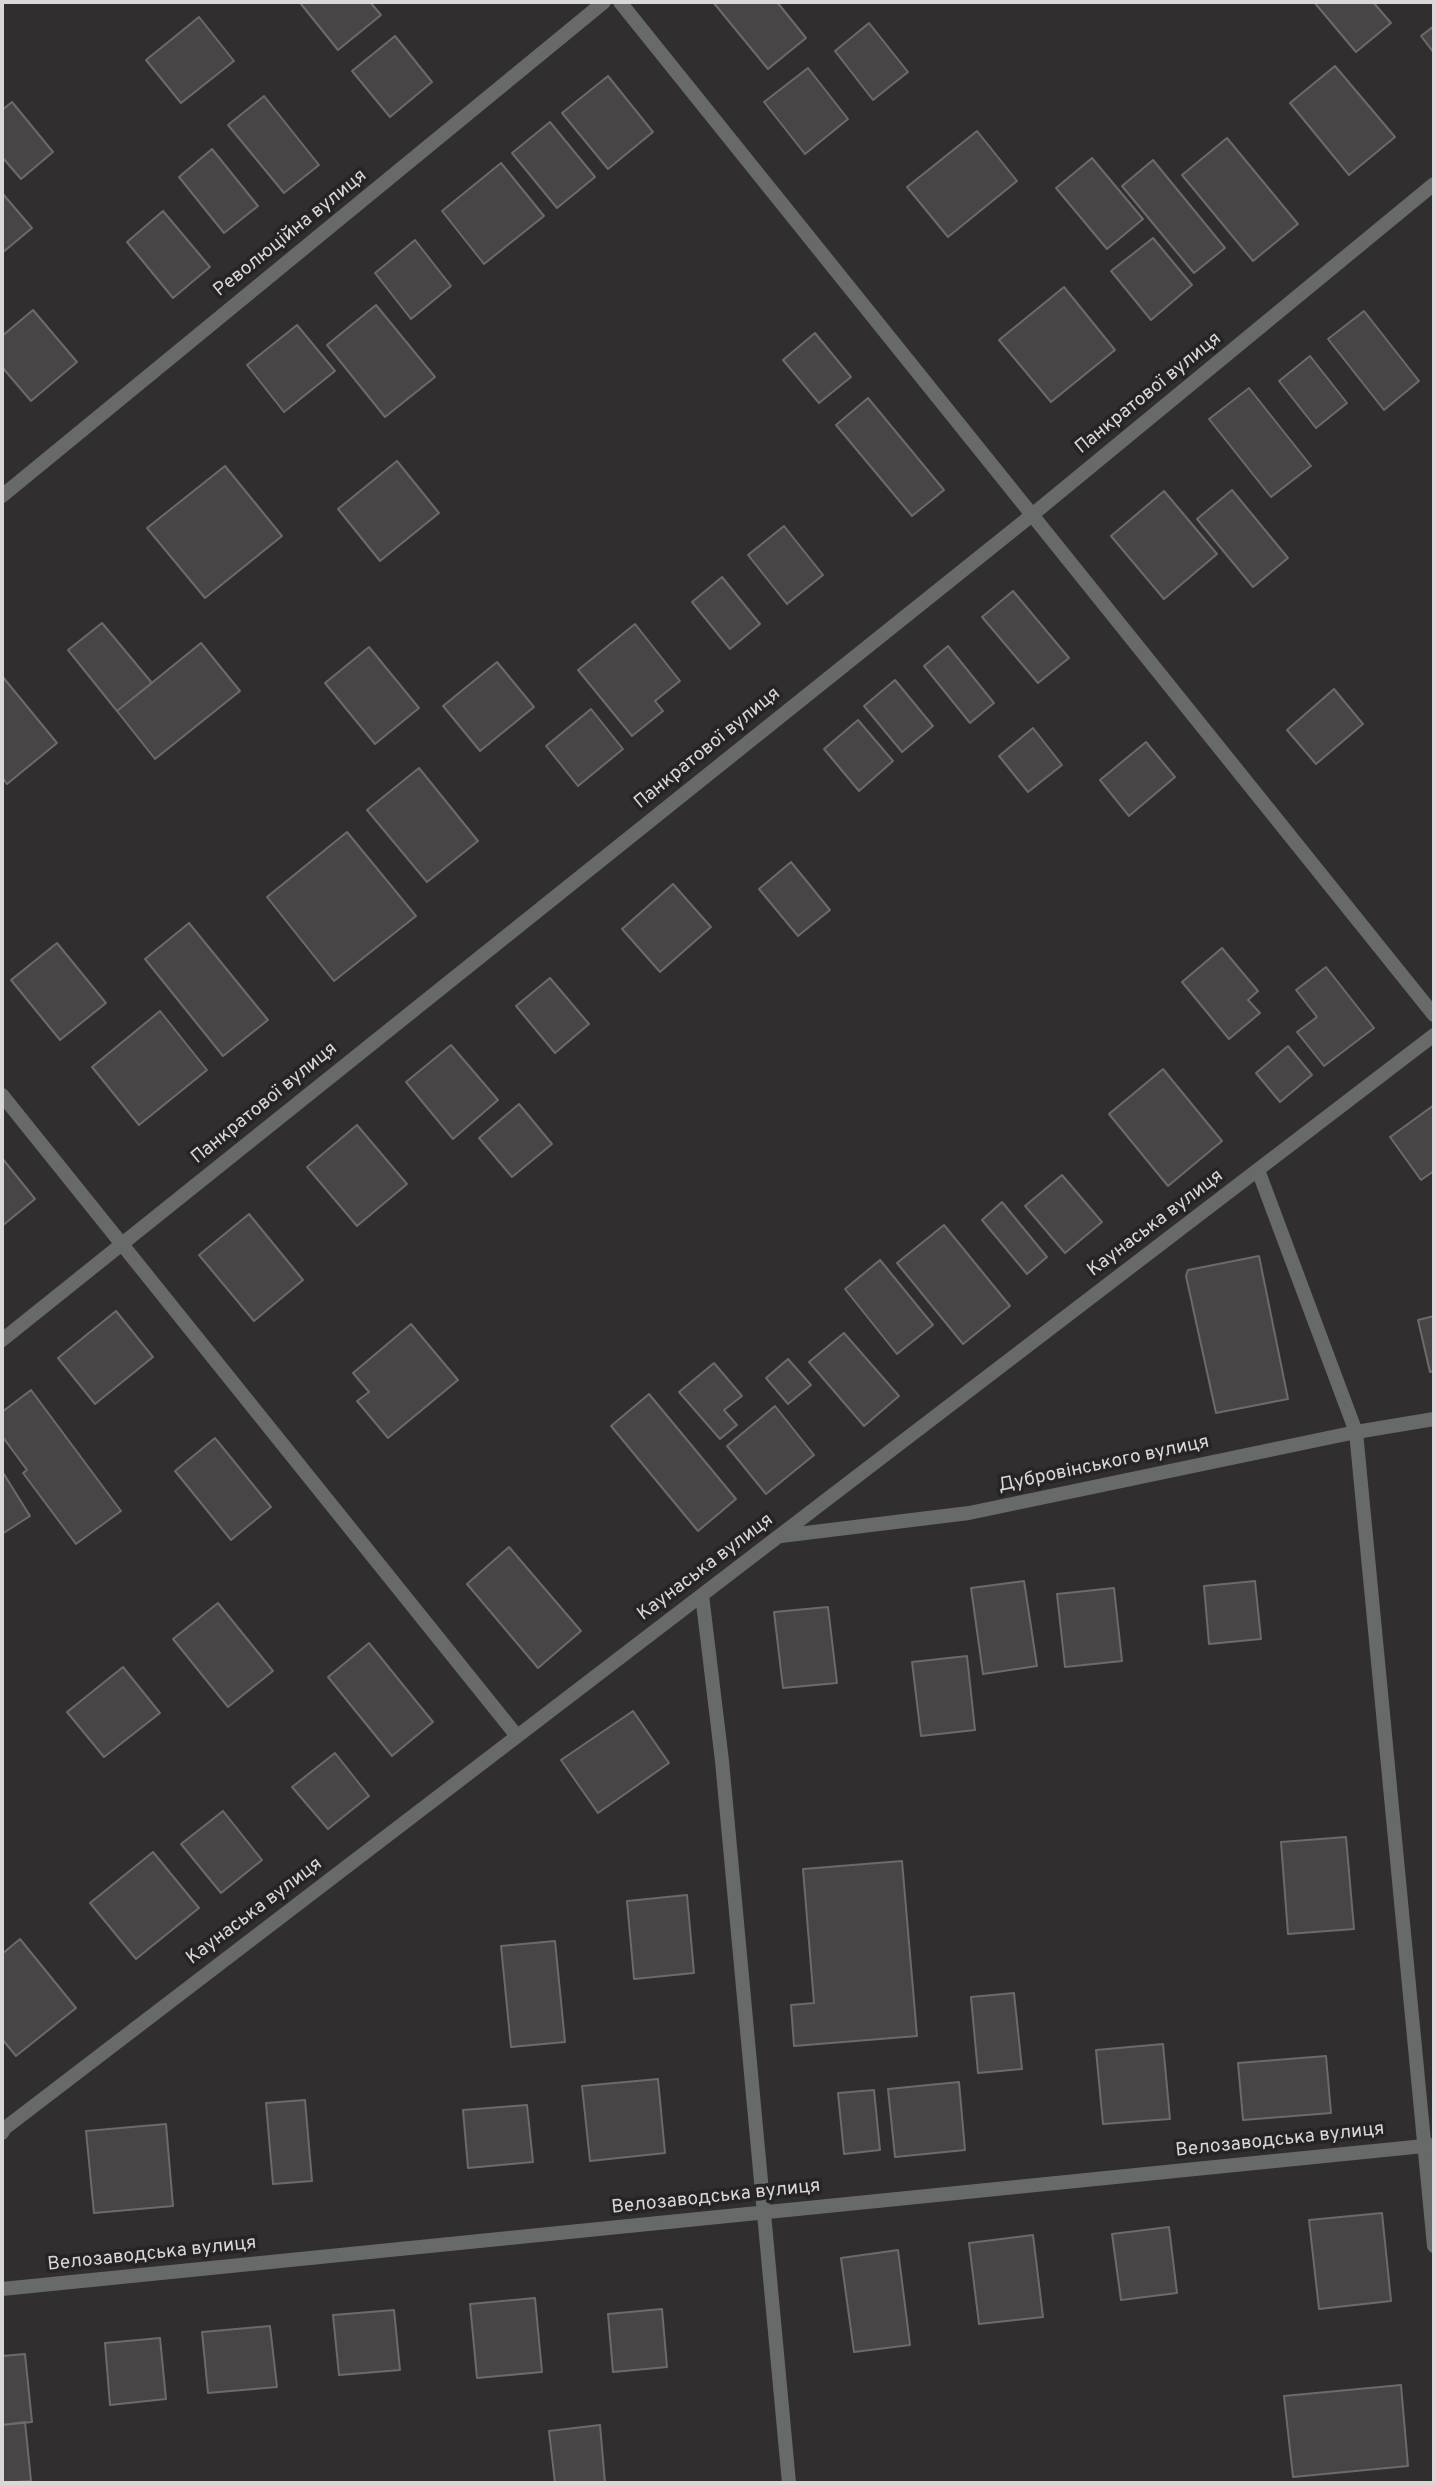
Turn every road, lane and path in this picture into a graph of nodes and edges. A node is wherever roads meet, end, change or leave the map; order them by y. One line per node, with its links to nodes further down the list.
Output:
1 (604, 2): 4 (street, Революційна вулиця)
2 (620, 2): 5 (street)
3 (1434, 184): 5 (street, Панкратової вулиця)
4 (2, 496)
5 (1032, 515): 6 (street); 10 (street, Панкратової вулиця)
6 (1434, 1015)
7 (1434, 1035): 9 (street, Каунаська вулиця)
8 (2, 1096): 10 (street)
9 (1258, 1170): 13 (street); 14 (street, Каунаська вулиця)
10 (122, 1243): 11 (street, Панкратової вулиця); 16 (street)
11 (2, 1340)
12 (1434, 1419): 13 (street, Дубровінського вулиця)
13 (1356, 1432): 14 (street, Дубровінського вулиця); 18 (street)
14 (779, 1536): 15 (street, Каунаська вулиця)
15 (702, 1595): 16 (street, Каунаська вулиця); 19 (street)
16 (517, 1736): 17 (street, Каунаська вулиця)
17 (2, 2133)
18 (1429, 2145): 19 (street, Велозаводська вулиця); 20 (street)
19 (765, 2213): 21 (street, Велозаводська вулиця); 22 (street)
20 (1434, 2246)
21 (2, 2289)
22 (789, 2483)

